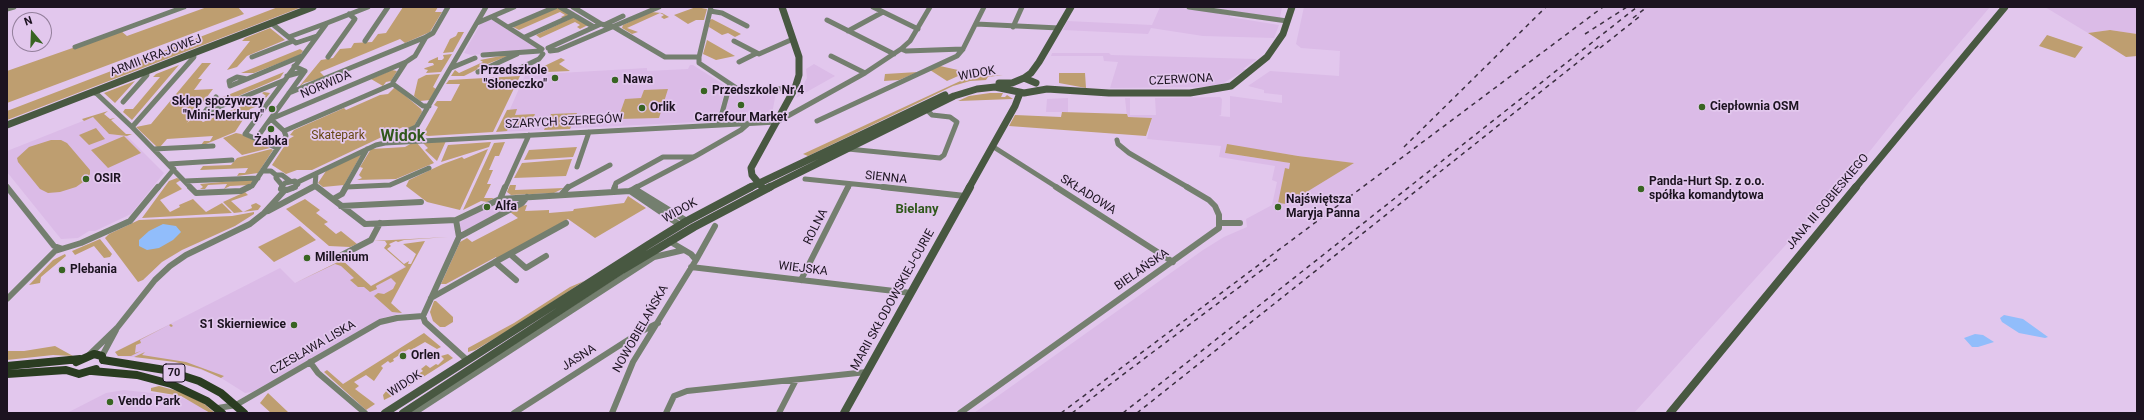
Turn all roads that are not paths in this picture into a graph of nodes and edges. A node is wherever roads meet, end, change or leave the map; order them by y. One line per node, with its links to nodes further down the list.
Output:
1 (14, 7): 23 (street)
2 (184, 7): 51 (street)
3 (313, 7): 31 (main road, ARMII KRAJOWEJ)
4 (368, 7): 25 (street)
5 (388, 7): 49 (street)
6 (448, 7): 45 (street)
7 (486, 7): 33 (street)
8 (514, 7): 28 (street)
9 (555, 7): 37 (street)
10 (560, 7): 26 (street)
11 (573, 7): 34 (street)
12 (659, 7): 39 (street)
13 (782, 7): 48 (main road)
14 (873, 7): 24 (street)
15 (930, 7): 42 (street)
16 (984, 7): 35 (street)
17 (1022, 7): 40 (street)
18 (1070, 7): 41 (main road)
19 (1189, 7): 30 (street)
20 (1292, 7): 30 (main road, CZERWONA)
21 (2005, 7): 197 (main road, JANA III SOBIESKIEGO)
22 (710, 9): 36 (street); 65 (street)
23 (7, 10)
24 (883, 12): 42 (street); 43 (street)
25 (350, 14): 32 (street); 64 (street)
26 (574, 15): 38 (street); 46 (street)
27 (623, 16): 34 (street)
28 (492, 17): 33 (street); 37 (street)
29 (826, 20): 43 (street)
30 (1288, 21): 82 (main road, CZERWONA)
31 (271, 23): 47 (street); 58 (main road, ARMII KRAJOWEJ)
32 (327, 23): 44 (street); 47 (street)
33 (477, 23): 71 (street)
34 (602, 24): 38 (street); 39 (street)
35 (976, 24): 40 (street); 53 (street)
36 (747, 26)
37 (508, 27): 46 (street)
38 (594, 27): 54 (street)
39 (614, 27): 54 (street); 65 (street)
40 (1013, 27): 41 (street)
41 (1059, 28): 69 (main road)
42 (918, 29): 52 (street)
43 (848, 31): 59 (street)
44 (318, 36): 47 (street); 61 (street)
45 (426, 37): 67 (street); 86 (street, NORWIDA)
46 (525, 37): 55 (street)
47 (291, 39): 63 (street)
48 (793, 39): 57 (street); 84 (main road)
49 (365, 41)
50 (734, 41): 57 (street)
51 (75, 47)
52 (901, 49): 53 (street); 59 (street)
53 (963, 49): 95 (street)
54 (549, 50): 55 (street)
55 (542, 51): 56 (street); 72 (street)
56 (521, 52): 60 (street); 75 (street)
57 (757, 53): 68 (street)
58 (192, 54): 74 (main road, ARMII KRAJOWEJ); 100 (street)
59 (894, 54): 76 (street)
60 (483, 55)
61 (303, 56): 70 (street); 79 (street)
62 (831, 56): 76 (street)
63 (252, 57)
64 (328, 57)
65 (699, 57): 81 (street)
66 (475, 58): 71 (street)
67 (406, 62): 80 (street); 94 (street, NORWIDA)
68 (739, 62)
69 (1040, 62): 78 (main road); 82 (main road)
70 (294, 66): 73 (street); 77 (street)
71 (450, 68): 91 (street)
72 (516, 70)
73 (306, 71): 77 (street); 86 (street)
74 (145, 72): 85 (main road, ARMII KRAJOWEJ); 89 (street)
75 (478, 72)
76 (865, 73): 96 (street)
77 (286, 78): 92 (street); 105 (street)
78 (1024, 78): 82 (main road); 83 (main road)
79 (247, 79)
80 (394, 84): 91 (street); 102 (street)
81 (730, 84): 84 (street); 98 (street)
82 (1035, 85): 87 (main road)
83 (1012, 86): 87 (main road); 93 (main road, WIDOK); 134 (main road, WIDOK)
84 (795, 88): 96 (main road)
85 (92, 92): 99 (main road, ARMII KRAJOWEJ); 100 (street)
86 (290, 93): 94 (street)
87 (1020, 93): 110 (main road, MARII SKŁODOWSKIEJ-CURIE)
88 (216, 97): 90 (street)
89 (123, 102)
90 (212, 102): 92 (street); 92 (street)
91 (429, 106): 101 (street)
92 (219, 107)
93 (927, 110): 114 (main road, WIDOK); 114 (street)
94 (270, 119): 102 (street); 105 (street)
95 (817, 121)
96 (777, 122): 97 (street, SZARYCH SZEREGÓW); 134 (main road)
97 (749, 123): 98 (street, SZARYCH SZEREGÓW); 115 (street)
98 (720, 124): 103 (street, SZARYCH SZEREGÓW)
99 (7, 125)
100 (132, 127): 112 (street)
101 (416, 127): 107 (street); 108 (street, SZARYCH SZEREGÓW)
102 (284, 131): 111 (street)
103 (589, 132): 104 (street, SZARYCH SZEREGÓW); 119 (street)
104 (529, 135): 107 (street, SZARYCH SZEREGÓW); 142 (street)
105 (256, 139): 111 (street)
106 (1117, 140): 150 (street)
107 (408, 141): 108 (street, SZARYCH SZEREGÓW)
108 (376, 145): 113 (street, SZARYCH SZEREGÓW)
109 (212, 146): 112 (street)
110 (992, 146): 139 (main road, MARII SKŁODOWSKIEJ-CURIE); 163 (street, SKŁADOWA)
111 (278, 148): 122 (street)
112 (154, 149): 117 (street)
113 (368, 149): 123 (street, SZARYCH SZEREGÓW); 133 (street)
114 (848, 149): 134 (main road, WIDOK)
115 (694, 157): 136 (street); 137 (street)
116 (232, 160): 117 (street)
117 (169, 164): 121 (street)
118 (610, 165): 138 (street)
119 (577, 167)
120 (429, 168): 133 (street)
121 (174, 169): 127 (street); 156 (street)
122 (263, 171): 124 (street); 125 (street)
123 (316, 174): 129 (street, SZARYCH SZEREGÓW); 131 (street)
124 (276, 175): 128 (street); 135 (street)
125 (258, 178): 127 (street); 127 (street)
126 (805, 179): 130 (street, SIENNA)
127 (185, 181)
128 (290, 181): 129 (street); 135 (street)
129 (298, 182): 135 (street, SZARYCH SZEREGÓW)
130 (850, 184): 139 (street, SIENNA); 166 (street, ROLNA)
131 (315, 186): 141 (street); 145 (street)
132 (7, 187): 156 (street)
133 (346, 187): 141 (street)
134 (762, 187): 149 (main road, WIDOK); 155 (main road, WIDOK)
135 (284, 188): 145 (street)
136 (632, 190): 137 (street); 149 (street)
137 (613, 192): 138 (street)
138 (561, 195): 140 (street)
139 (965, 196): 167 (main road, MARII SKŁODOWSKIEJ-CURIE)
140 (527, 197): 142 (street); 154 (street)
141 (333, 199): 144 (street)
142 (500, 199): 146 (street)
143 (421, 202): 144 (street)
144 (341, 206): 147 (street)
145 (264, 213): 172 (street)
146 (456, 220): 147 (street); 154 (street)
147 (380, 223): 160 (street)
148 (566, 223): 158 (street)
149 (684, 223): 153 (main road, WIDOK)
150 (1221, 223): 151 (street); 163 (street, BIELAŃSKA)
151 (1240, 223)
152 (715, 226): 161 (street, NOWOBIELAŃSKA)
153 (662, 236): 155 (street); 176 (main road, WIDOK)
154 (460, 237): 168 (street)
155 (670, 242): 157 (street); 189 (main road, WIDOK)
156 (60, 248): 169 (street)
157 (684, 250): 161 (street); 190 (street)
158 (510, 254): 159 (street); 162 (street)
159 (546, 256)
160 (336, 258)
161 (696, 260): 164 (street, NOWOBIELAŃSKA)
162 (496, 262): 165 (street); 168 (street)
163 (1173, 262): 196 (street, BIELAŃSKA)
164 (691, 267): 166 (street, WIEJSKA); 171 (street, NOWOBIELAŃSKA)
165 (516, 280)
166 (801, 280): 167 (street, WIEJSKA)
167 (911, 292): 181 (main road, MARII SKŁODOWSKIEJ-CURIE)
168 (430, 298): 170 (street)
169 (7, 299)
170 (423, 316): 176 (street); 177 (street, CZESŁAWA LISKA)
171 (658, 323): 191 (street, JASNA); 192 (street, NOWOBIELAŃSKA)
172 (117, 328): 173 (street); 174 (street)
173 (89, 355): 174 (main road); 175 (main road)
174 (103, 358): 180 (main road); 184 (main road, 70)
175 (80, 359): 178 (main road); 179 (main road)
176 (467, 360): 188 (main road, WIDOK)
177 (310, 362): 184 (street, CZESŁAWA LISKA); 187 (street)
178 (7, 366)
179 (72, 371): 180 (main road); 182 (main road)
180 (92, 371): 185 (main road, 70)
181 (867, 372): 183 (street); 195 (main road, MARII SKŁODOWSKIEJ-CURIE)
182 (7, 374)
183 (796, 380): 193 (street); 194 (street)
184 (236, 405): 185 (street, CZESŁAWA LISKA); 186 (main road, 70)
185 (220, 411)
186 (244, 413)
187 (365, 413)
188 (385, 413)
189 (403, 413)
190 (414, 413)
191 (514, 413)
192 (612, 413)
193 (666, 413)
194 (779, 413)
195 (844, 413)
196 (960, 413)
197 (1670, 413)

